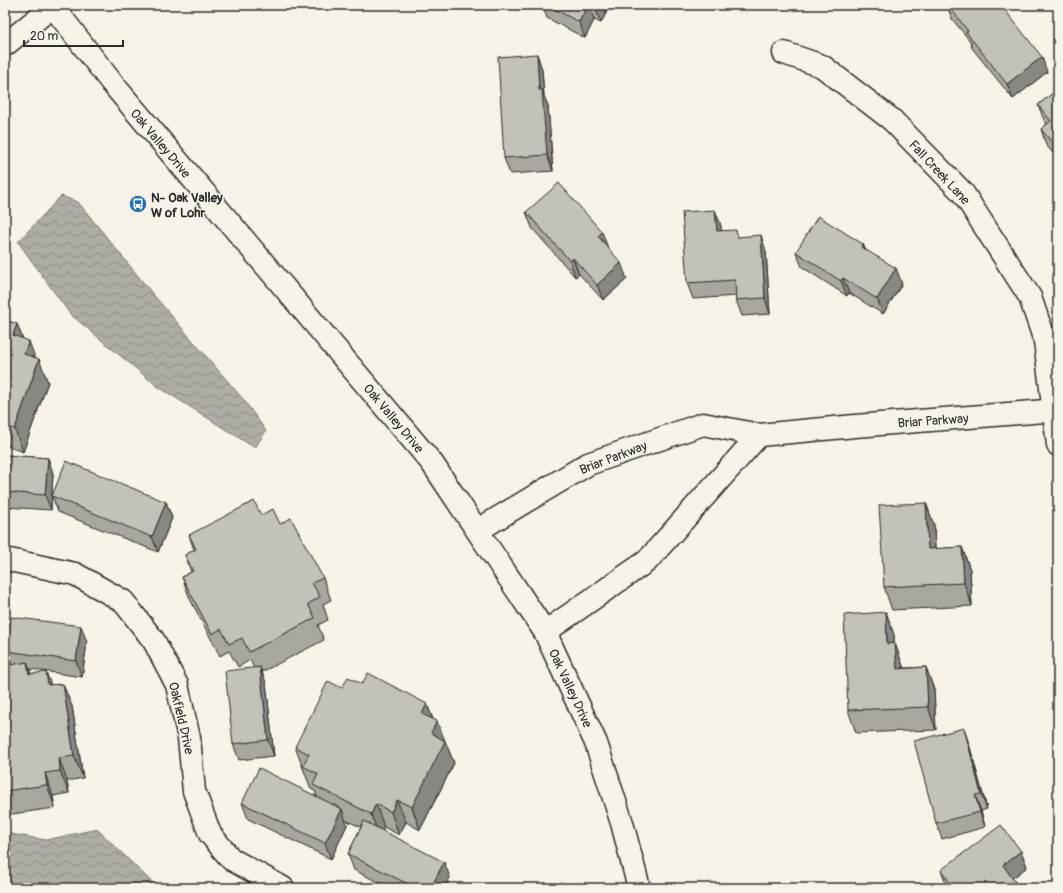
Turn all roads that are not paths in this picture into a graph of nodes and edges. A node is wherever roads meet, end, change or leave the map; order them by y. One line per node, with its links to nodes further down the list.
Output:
1 (53, 5): 2 (street); 7 (street, Oak Valley Drive)
2 (5, 44)
3 (784, 54): 4 (street, Fall Creek Lane)
4 (1055, 410): 5 (street, Briar Parkway); 6 (street, Fall Creek Lane)
5 (759, 435): 7 (street, Briar Parkway); 9 (street)
6 (1058, 445)
7 (478, 530): 9 (street, Oak Valley Drive)
8 (5, 559): 10 (street, Oakfield Drive)
9 (545, 632): 11 (street, Oak Valley Drive)
10 (283, 888)
11 (639, 888)

